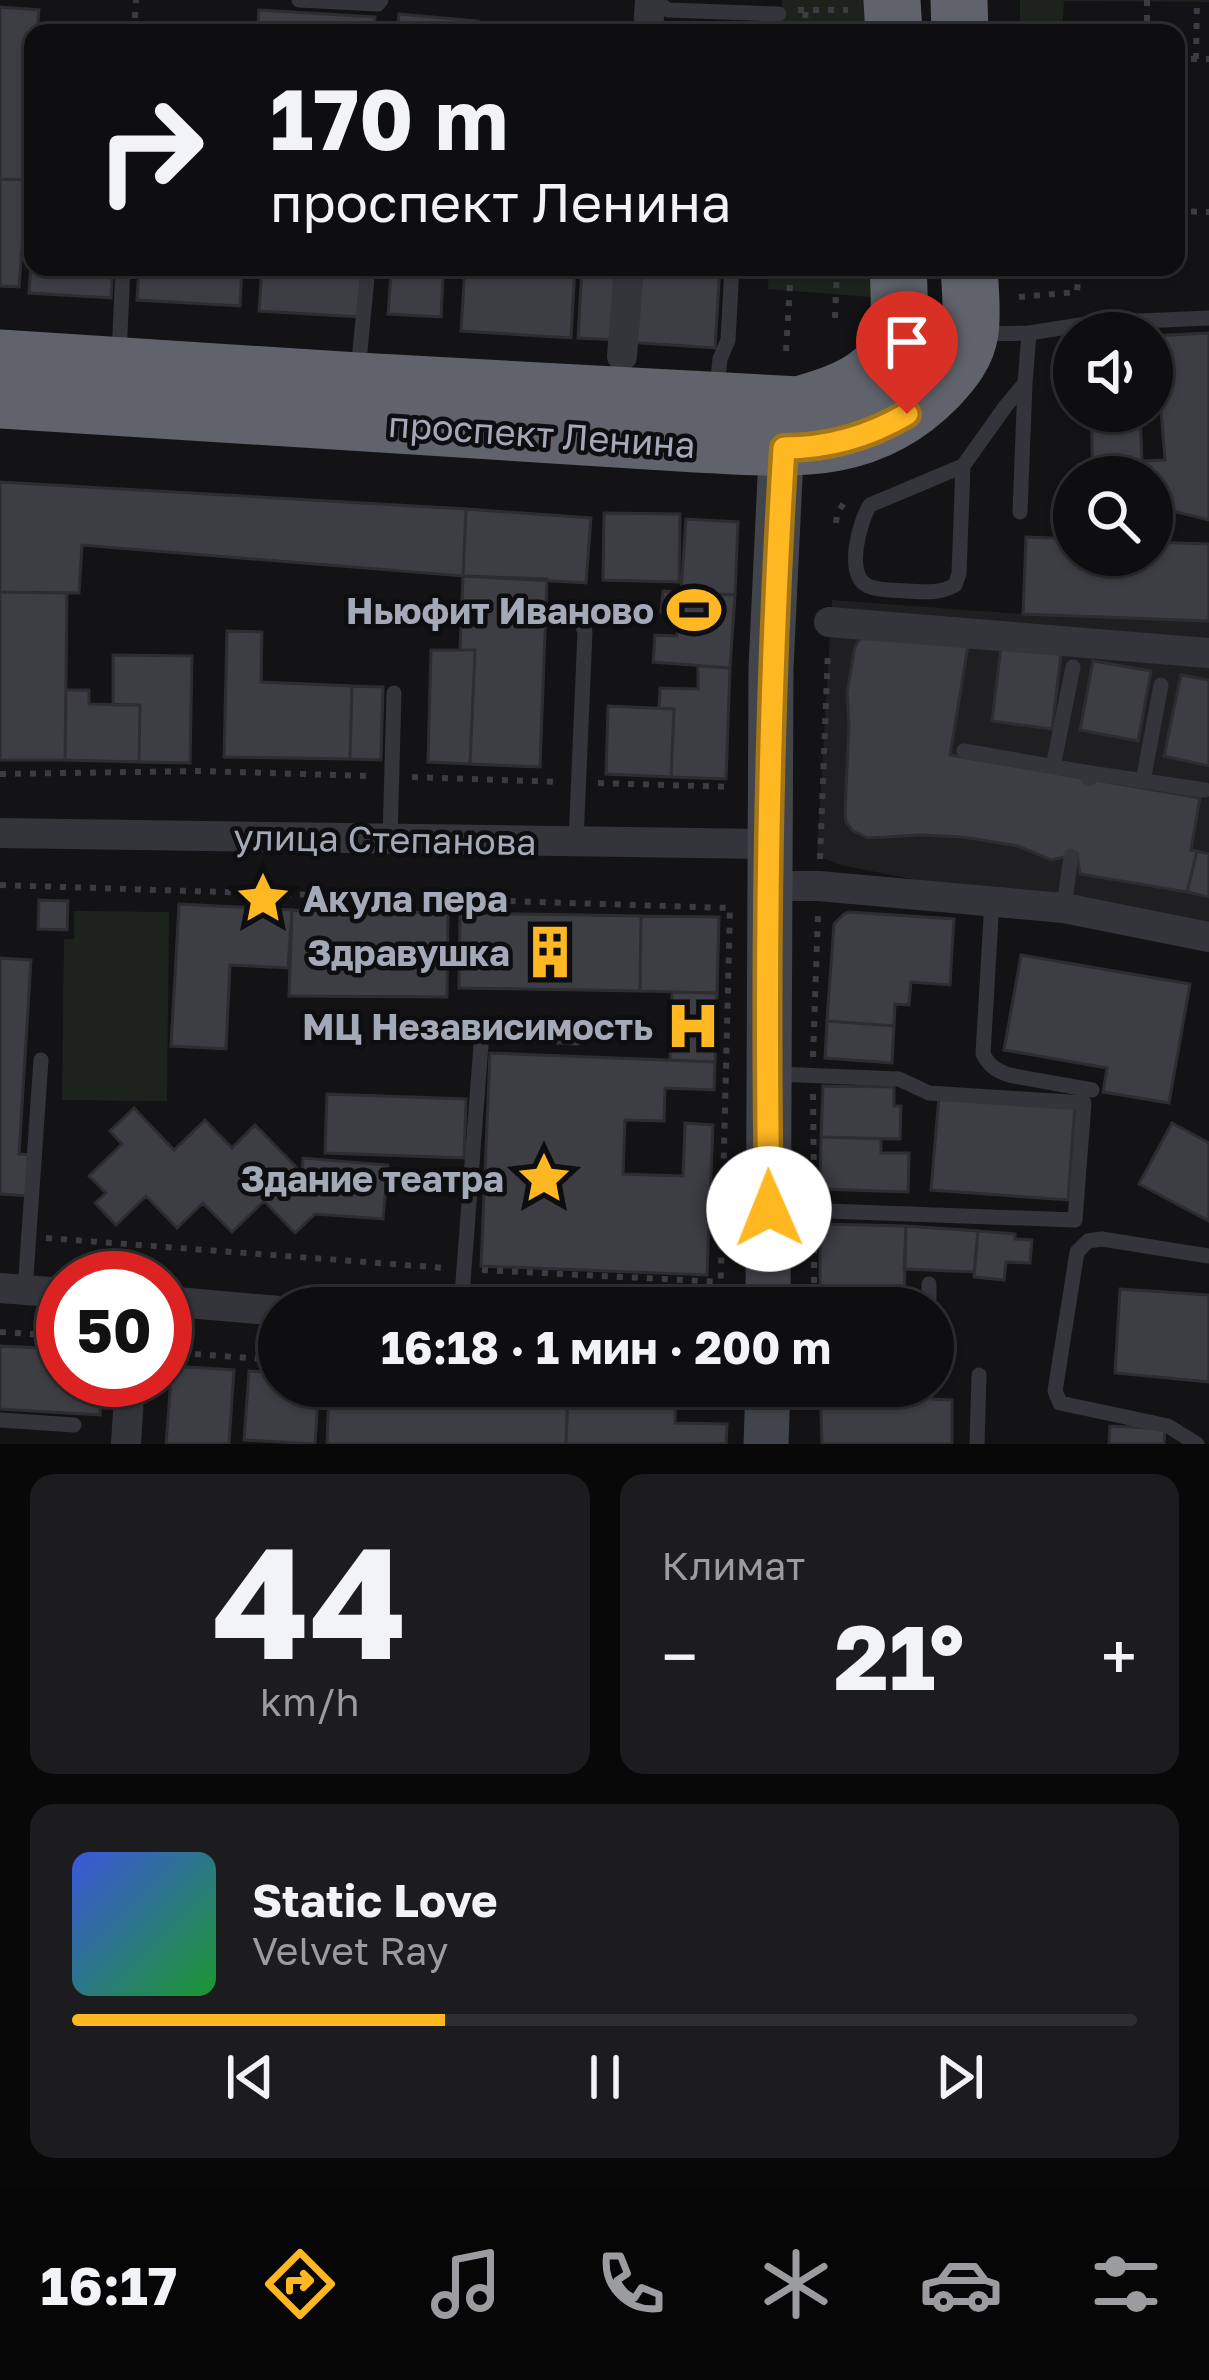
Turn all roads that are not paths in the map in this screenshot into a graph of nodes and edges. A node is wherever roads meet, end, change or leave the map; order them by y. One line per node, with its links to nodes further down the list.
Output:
1 (299, 0): 2 (lane)
2 (381, 0)
3 (652, 0): 4 (lane)
4 (779, 14)
5 (123, 276): 17 (lane)
6 (367, 276): 18 (lane)
7 (628, 276): 15 (street)
8 (732, 276): 21 (lane)
9 (898, 276): 14 (highway)
10 (969, 276): 13 (highway)
11 (1209, 318): 12 (lane)
12 (1029, 333): 13 (lane); 19 (lane)
13 (970, 334): 14 (lane); 22 (highway, проспект Ленина)
14 (896, 335): 22 (highway, проспект Ленина)
15 (622, 356)
16 (0, 358): 17 (highway, проспект Ленина)
17 (118, 365): 18 (highway, проспект Ленина)
18 (357, 381): 21 (highway, проспект Ленина)
19 (1025, 383): 23 (lane); 24 (lane)
20 (0, 400): 22 (highway, проспект Ленина)
21 (716, 402): 22 (highway, проспект Ленина)
22 (784, 402): 39 (main road)
23 (963, 466): 23 (lane)
24 (1020, 512)
25 (572, 614): 37 (lane)
26 (829, 622): 27 (street)
27 (1209, 652)
28 (1073, 667): 32 (lane)
29 (1161, 685): 33 (lane)
30 (394, 693): 36 (lane)
31 (964, 752): 32 (lane)
32 (1053, 767): 33 (lane)
33 (1143, 781): 34 (lane)
34 (1204, 790)
35 (0, 833): 36 (street, улица Степанова)
36 (390, 839): 37 (street, улица Степанова)
37 (576, 841): 39 (street, улица Степанова)
38 (1071, 856): 41 (lane)
39 (769, 865): 40 (street, улица Степанова); 45 (main road)
40 (992, 901): 41 (street, улица Степанова); 46 (lane)
41 (1064, 908): 42 (street, улица Степанова)
42 (1209, 938)
43 (576, 1038): 49 (lane)
44 (41, 1060): 51 (lane)
45 (767, 1073): 47 (main road); 47 (lane)
46 (1091, 1090)
47 (769, 1209): 50 (main road)
48 (1209, 1256): 62 (lane)
49 (463, 1287)
50 (768, 1287)
51 (13, 1289)
52 (192, 1303): 53 (street)
53 (258, 1308)
54 (980, 1376): 61 (lane)
55 (128, 1407): 59 (street)
56 (767, 1407): 60 (main road)
57 (0, 1420): 58 (lane)
58 (74, 1425)
59 (126, 1444)
60 (766, 1444)
61 (977, 1444)
62 (1197, 1444)

